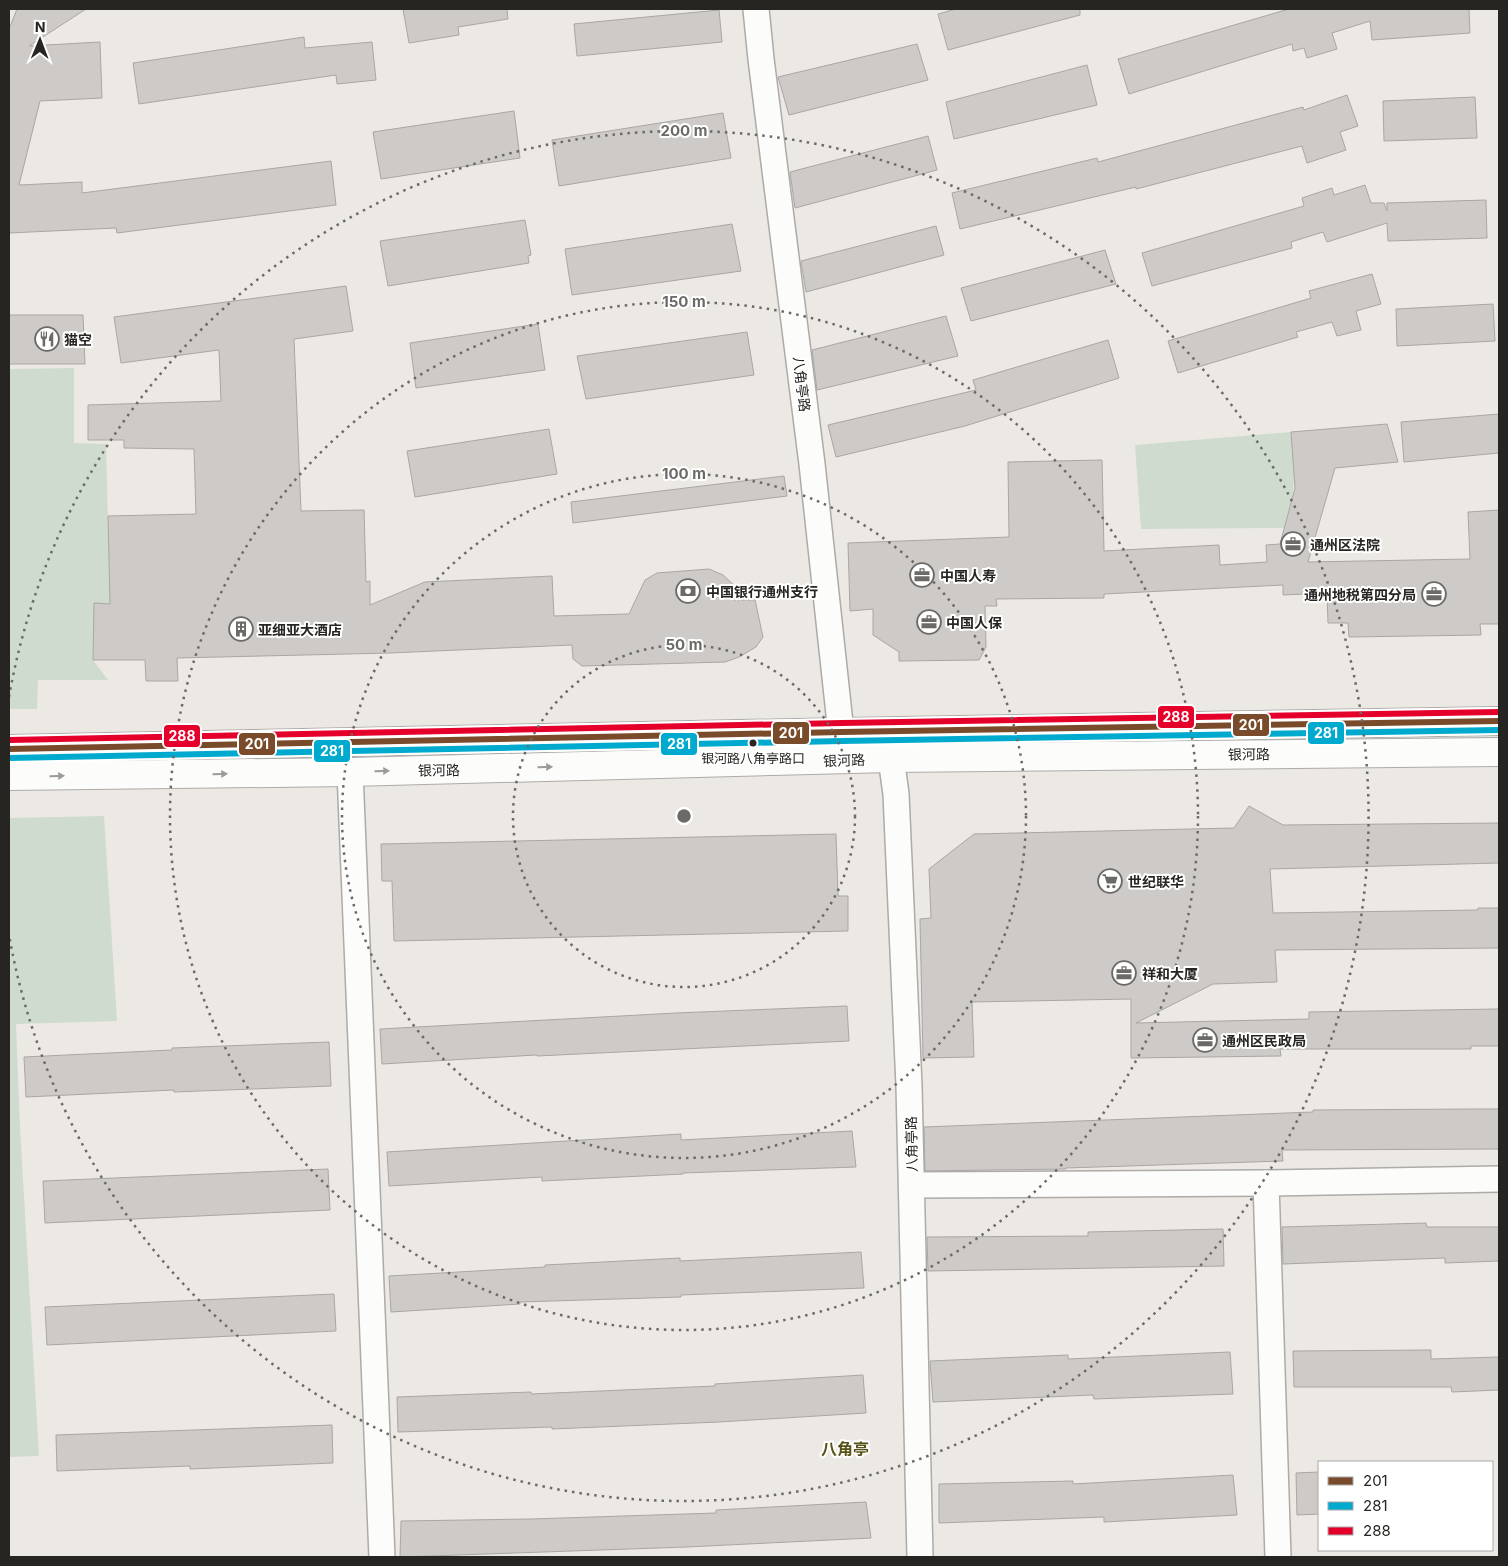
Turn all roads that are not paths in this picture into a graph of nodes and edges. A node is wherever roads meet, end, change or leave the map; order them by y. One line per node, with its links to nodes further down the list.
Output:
1 (756, 9): 3 (street, 八角亭路)
2 (1499, 722): 4 (main road, 银河路)
3 (842, 732): 4 (main road, 银河路); 5 (main road, 银河路); 7 (street, 八角亭路)
4 (893, 745): 6 (main road, 银河路); 7 (main road, 银河路); 12 (street, 八角亭路)
5 (9, 749)
6 (1499, 752)
7 (843, 760): 8 (main road, 银河路, one-way to 7)
8 (350, 772): 9 (main road, 银河路, one-way to 8); 13 (street)
9 (9, 776)
10 (1499, 1179): 11 (street)
11 (1266, 1183): 12 (street); 15 (street)
12 (912, 1185): 14 (street, 八角亭路)
13 (382, 1557)
14 (920, 1557)
15 (1278, 1557)

